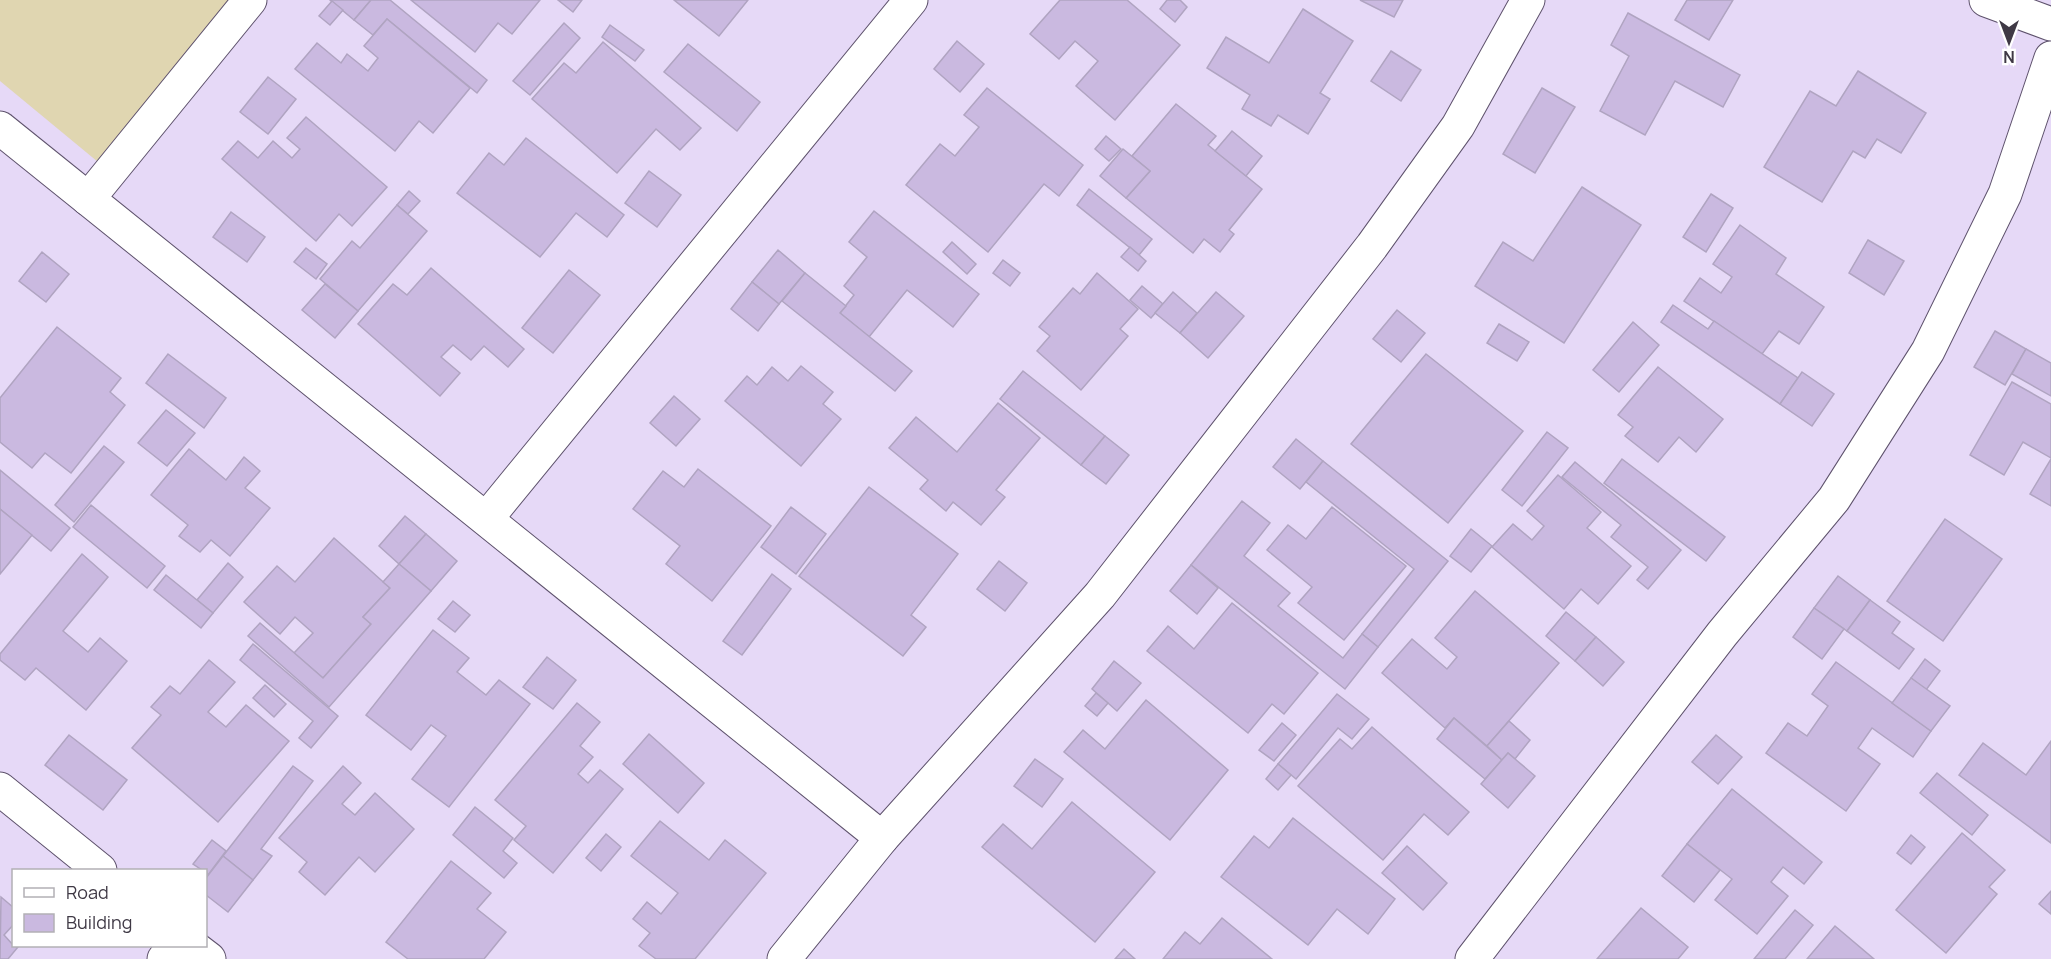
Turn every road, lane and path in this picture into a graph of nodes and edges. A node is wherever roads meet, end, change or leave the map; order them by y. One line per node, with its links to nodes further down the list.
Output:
1 (250, 0): 8 (street)
2 (911, 0): 9 (street)
3 (1528, 0): 11 (street)
4 (1986, 0): 5 (street)
5 (2051, 24)
6 (2051, 58): 18 (street)
7 (0, 128): 8 (street)
8 (88, 199): 9 (street)
9 (488, 518): 11 (street)
10 (0, 789): 12 (street)
11 (882, 838): 17 (street)
12 (99, 869)
13 (173, 947): 15 (street)
14 (194, 947): 16 (street)
15 (164, 959)
16 (209, 959)
17 (784, 959)
18 (1472, 959)

